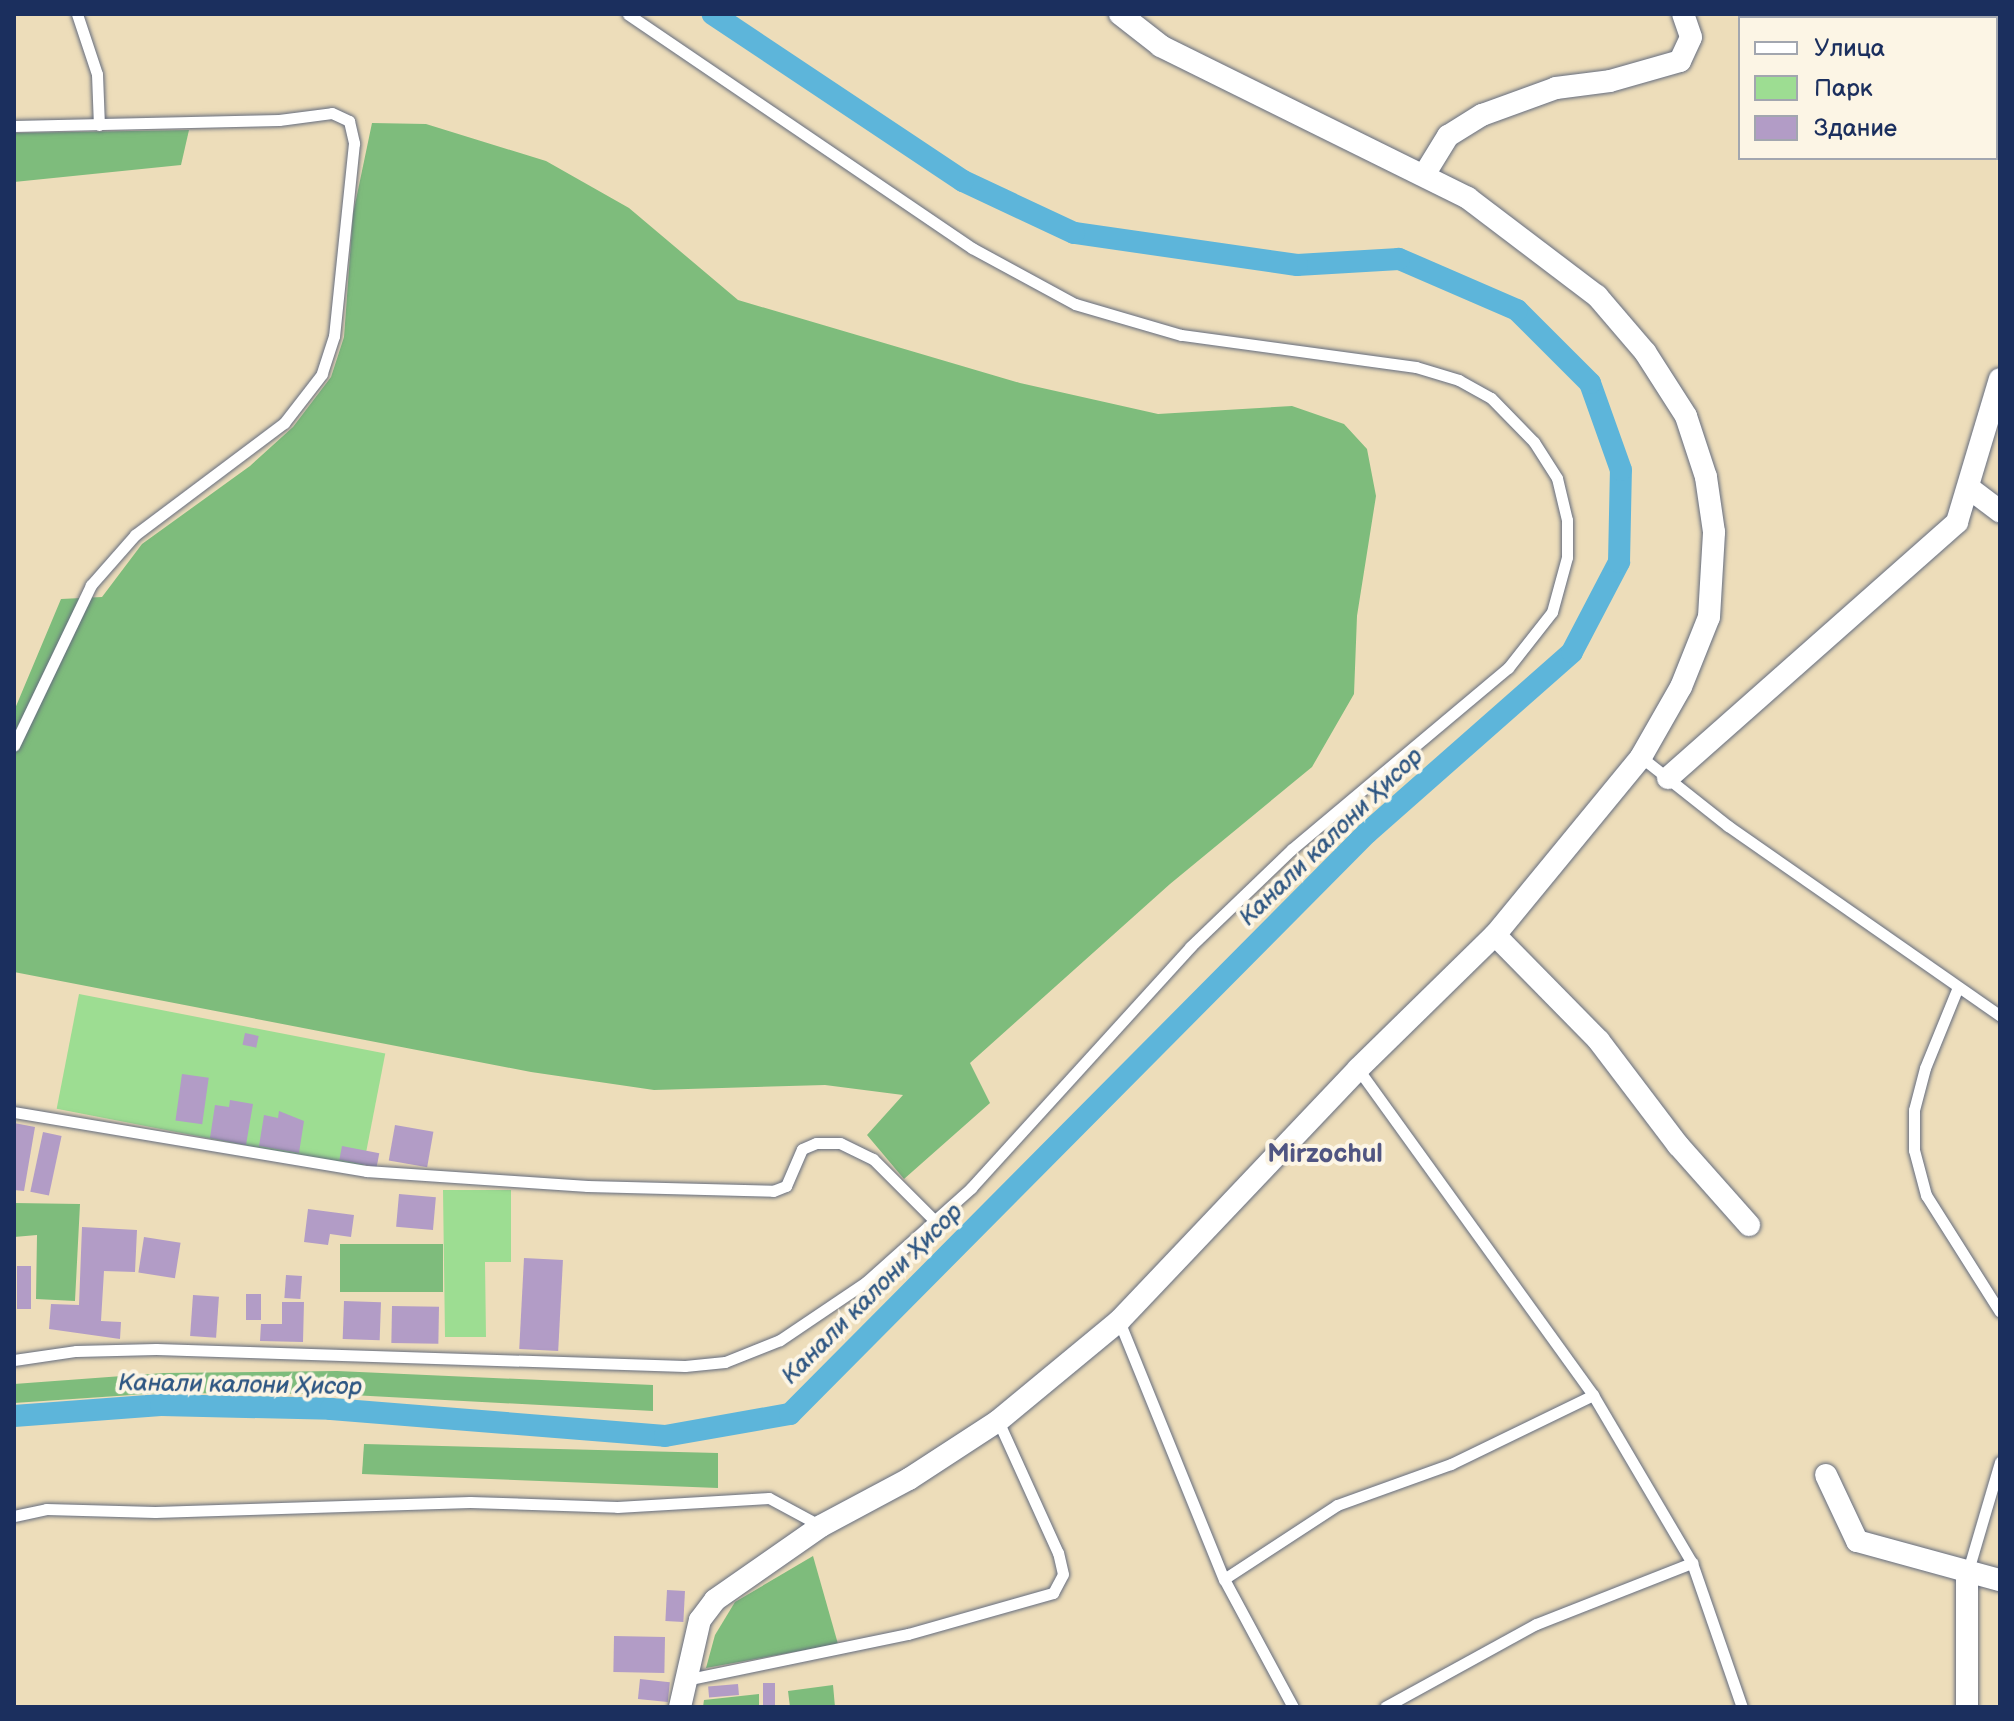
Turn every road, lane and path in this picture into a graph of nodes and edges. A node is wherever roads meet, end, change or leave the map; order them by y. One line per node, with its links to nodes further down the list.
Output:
1 (77, 14): 5 (lane)
2 (628, 14): 19 (lane)
3 (1120, 14): 7 (street)
4 (1683, 14): 7 (street)
5 (99, 125): 6 (lane); 11 (lane)
6 (14, 126)
7 (1424, 175): 12 (street)
8 (2000, 379): 9 (street)
9 (1969, 488): 10 (street); 13 (street)
10 (2000, 511)
11 (14, 746)
12 (1641, 757): 13 (lane); 14 (street)
13 (1668, 778): 15 (lane)
14 (1495, 935): 17 (street); 20 (street)
15 (1958, 987): 16 (lane); 21 (lane)
16 (2000, 1016)
17 (1358, 1069): 22 (street); 24 (lane)
18 (14, 1112): 19 (lane)
19 (935, 1221): 23 (lane)
20 (1749, 1225)
21 (2000, 1312)
22 (1119, 1321): 25 (street); 32 (lane)
23 (14, 1360)
24 (1593, 1395): 30 (lane); 32 (lane)
25 (998, 1421): 29 (street); 34 (lane)
26 (2000, 1462): 31 (lane)
27 (1826, 1475): 31 (street)
28 (14, 1516): 29 (lane)
29 (821, 1526): 34 (street)
30 (1692, 1563): 37 (lane); 38 (lane)
31 (1967, 1574): 33 (street); 39 (street)
32 (1224, 1579): 36 (lane)
33 (2000, 1580)
34 (685, 1681): 35 (street)
35 (680, 1707)
36 (1293, 1707)
37 (1385, 1707)
38 (1742, 1707)
39 (1967, 1707)

